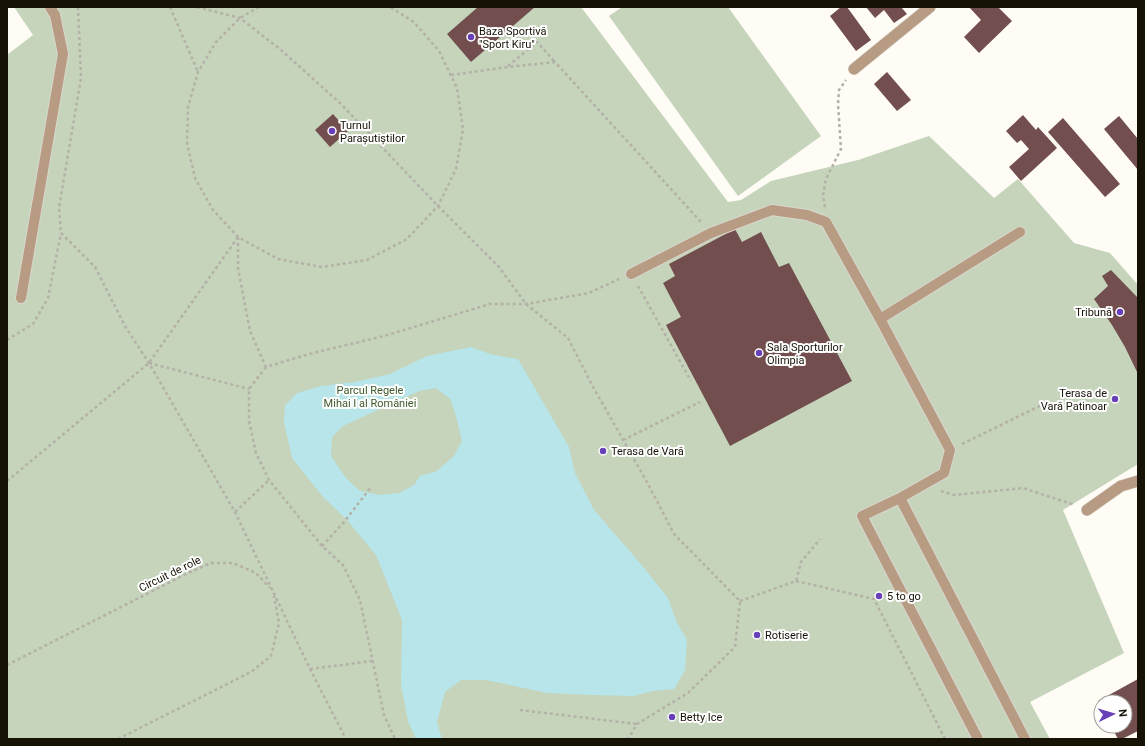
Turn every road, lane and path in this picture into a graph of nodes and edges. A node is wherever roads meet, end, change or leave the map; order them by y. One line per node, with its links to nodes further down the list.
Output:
1 (50, 7): 21 (lane)
2 (78, 7): 17 (path)
3 (170, 7): 12 (path)
4 (197, 7): 8 (path)
5 (259, 7): 8 (path)
6 (390, 7): 13 (path)
7 (930, 7): 11 (street)
8 (240, 18): 12 (path); 14 (path)
9 (556, 62): 10 (path); 10 (path); 18 (path)
10 (508, 67): 13 (path)
11 (854, 69): 15 (path)
12 (198, 72): 19 (path)
13 (450, 75): 14 (path)
14 (438, 206): 19 (path); 22 (path)
15 (826, 222): 18 (lane); 23 (lane)
16 (1020, 232): 23 (lane)
17 (61, 233): 24 (path); 25 (path)
18 (711, 233): 20 (lane)
19 (238, 237): 25 (path); 26 (path)
20 (631, 274): 22 (path); 27 (path)
21 (21, 298)
22 (526, 304): 26 (path); 31 (path)
23 (880, 319): 32 (lane)
24 (7, 340)
25 (149, 363): 28 (path); 34 (path); 40 (path)
26 (266, 367): 28 (path)
27 (691, 381)
28 (249, 389): 33 (path)
29 (700, 402): 31 (path)
30 (1046, 403): 32 (path)
31 (623, 440): 45 (path)
32 (950, 450): 36 (lane)
33 (268, 480): 40 (path); 42 (path)
34 (7, 481)
35 (1138, 481): 39 (street)
36 (922, 486): 38 (lane); 39 (path)
37 (371, 487): 42 (path)
38 (900, 498): 56 (lane); 57 (lane)
39 (1087, 510)
40 (235, 512): 44 (path)
41 (820, 539): 43 (path)
42 (322, 546): 46 (path)
43 (796, 581): 45 (path); 55 (path)
44 (273, 591): 47 (path, Circuit de role); 48 (path); 51 (path)
45 (740, 601): 50 (path)
46 (372, 661): 48 (path); 53 (path)
47 (7, 665)
48 (310, 669): 52 (path)
49 (520, 710): 50 (path)
50 (637, 724): 54 (path)
51 (118, 739)
52 (346, 739)
53 (395, 739)
54 (628, 739)
55 (945, 739)
56 (978, 739)
57 (1025, 739)

